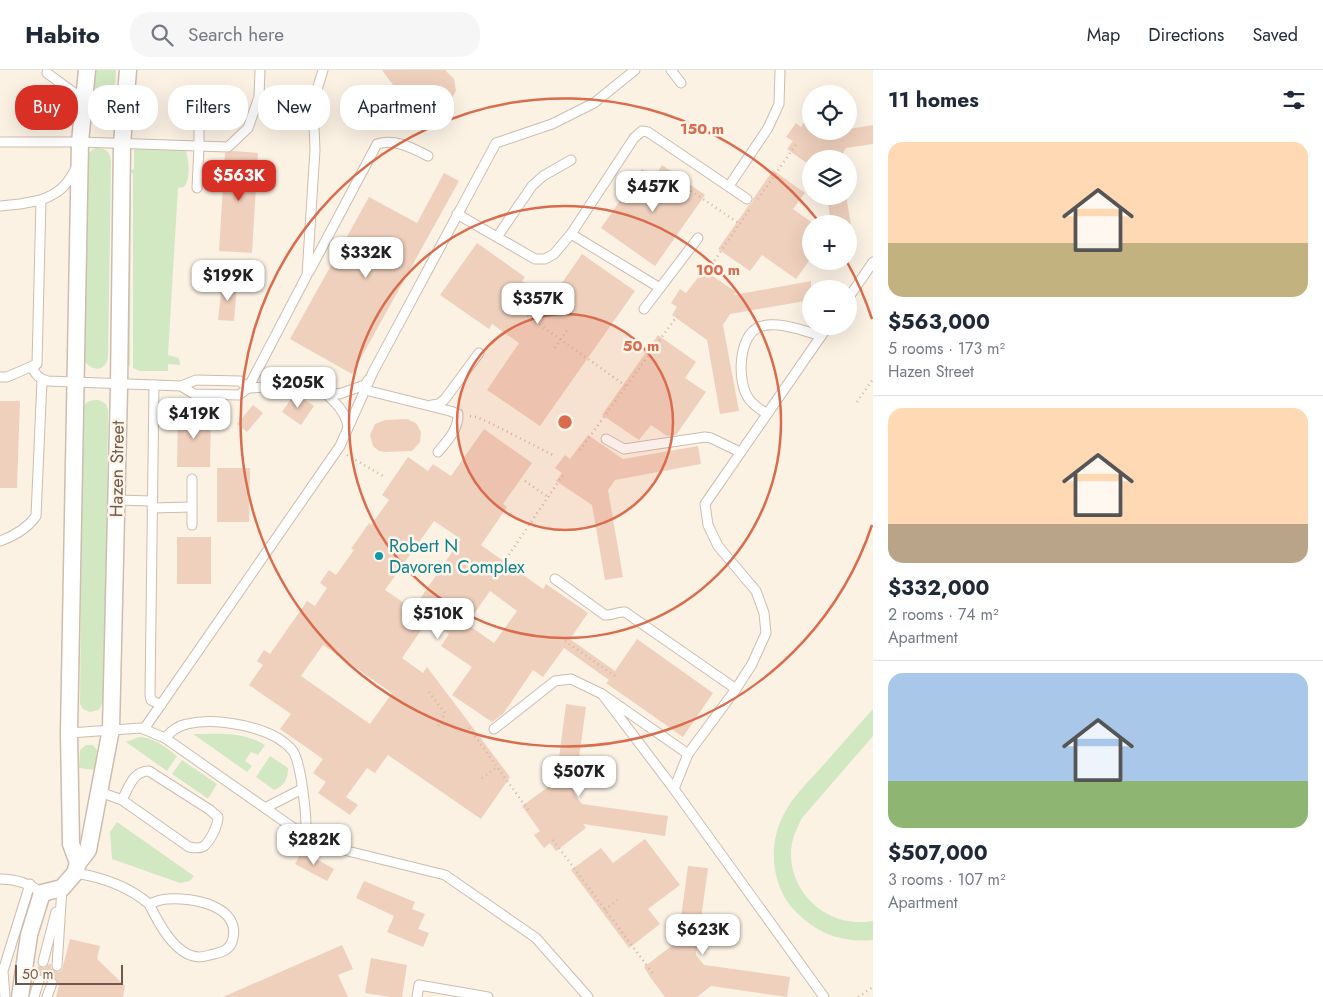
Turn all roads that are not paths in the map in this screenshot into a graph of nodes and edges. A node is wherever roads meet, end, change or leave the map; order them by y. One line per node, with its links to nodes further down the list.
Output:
1 (87, 70): 12 (street)
2 (128, 70): 16 (street, Hazen Street)
3 (260, 70): 17 (lane)
4 (323, 70): 31 (lane)
5 (618, 70): 10 (lane)
6 (635, 70): 10 (lane)
7 (670, 70): 11 (lane)
8 (780, 70): 21 (lane)
9 (47, 73): 12 (lane)
10 (624, 79): 26 (lane)
11 (682, 83)
12 (84, 100): 15 (street)
13 (199, 130): 17 (lane)
14 (0, 142): 15 (lane)
15 (80, 142): 16 (lane); 19 (street)
16 (122, 144): 17 (lane); 42 (street, Hazen Street)
17 (199, 146): 22 (lane)
18 (428, 156): 31 (lane)
19 (80, 159): 24 (lane); 41 (street)
20 (571, 160): 28 (lane)
21 (729, 186): 23 (lane); 27 (lane)
22 (197, 188)
23 (747, 199)
24 (40, 200): 25 (lane); 37 (lane)
25 (0, 206)
26 (457, 214): 28 (lane); 38 (lane)
27 (571, 234): 28 (lane); 33 (lane)
28 (497, 237)
29 (698, 238): 33 (lane)
30 (873, 262): 32 (lane)
31 (307, 275): 45 (lane)
32 (857, 285)
33 (660, 288): 34 (lane)
34 (644, 309)
35 (821, 336): 49 (lane); 49 (lane)
36 (479, 353): 48 (lane)
37 (32, 367): 39 (lane); 40 (lane)
38 (373, 372): 46 (lane); 47 (lane)
39 (0, 377)
40 (42, 380): 41 (lane); 59 (lane)
41 (76, 382): 42 (lane); 67 (street)
42 (119, 383): 43 (lane); 55 (street, Hazen Street)
43 (154, 385): 44 (lane); 56 (lane)
44 (181, 386): 45 (lane); 45 (lane)
45 (248, 388): 47 (lane)
46 (365, 390): 48 (lane); 50 (lane)
47 (324, 392): 50 (lane)
48 (430, 406): 52 (lane)
49 (767, 414): 53 (lane)
50 (348, 427): 63 (lane)
51 (606, 439): 53 (lane)
52 (438, 452)
53 (740, 452): 61 (lane)
54 (192, 479): 57 (lane)
55 (116, 500): 56 (lane); 64 (street, Hazen Street)
56 (152, 504): 57 (lane); 63 (lane)
57 (192, 508): 58 (lane)
58 (192, 524)
59 (0, 541)
60 (555, 579): 61 (lane)
61 (736, 689): 69 (lane)
62 (602, 694): 66 (lane); 69 (lane); 71 (lane)
63 (160, 705): 65 (lane)
64 (111, 729): 65 (lane); 67 (lane); 72 (street, Hazen Street)
65 (144, 729): 68 (lane)
66 (494, 729)
67 (69, 733): 76 (street)
68 (165, 738): 70 (lane); 74 (lane)
69 (688, 754): 71 (lane)
70 (302, 789): 74 (lane); 75 (lane)
71 (674, 789): 92 (lane)
72 (100, 792): 73 (lane); 76 (street, Hazen Street)
73 (122, 800): 73 (lane)
74 (265, 808): 75 (lane)
75 (305, 836): 91 (lane)
76 (76, 868): 79 (street, Hazen Street); 80 (lane)
77 (0, 879): 78 (lane)
78 (36, 888): 79 (street); 85 (lane); 86 (street)
79 (62, 888): 81 (lane); 82 (lane)
80 (149, 904): 80 (lane)
81 (43, 962)
82 (56, 966)
83 (39, 980): 87 (lane)
84 (52, 983): 88 (lane)
85 (5, 997)
86 (20, 997)
87 (34, 997)
88 (47, 997)
89 (417, 997): 90 (lane)
90 (488, 997)
91 (588, 997)
92 (824, 997)

